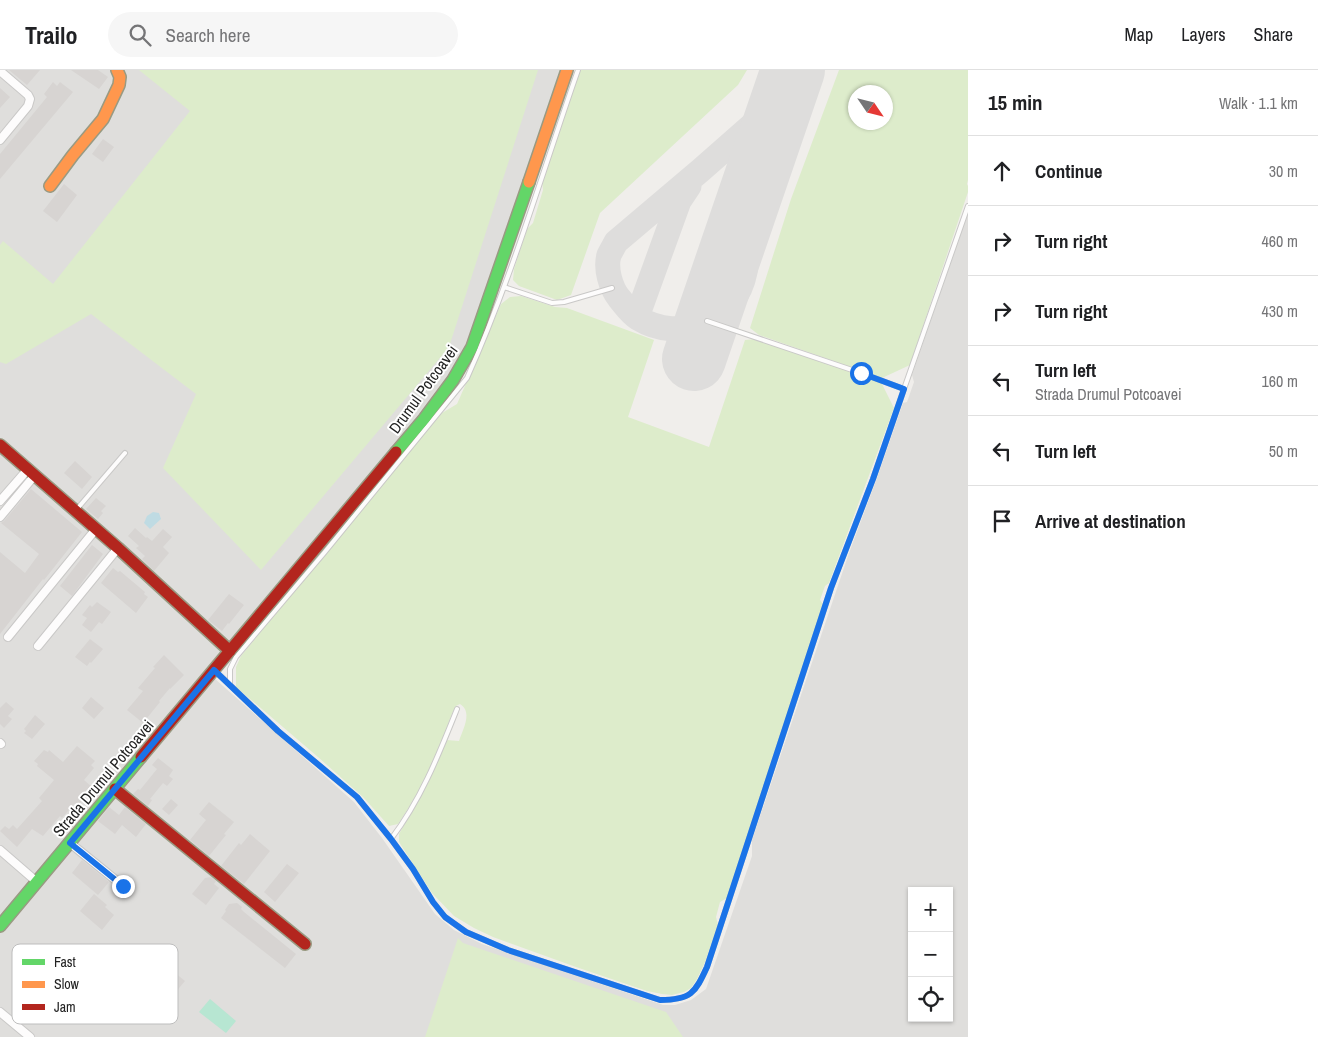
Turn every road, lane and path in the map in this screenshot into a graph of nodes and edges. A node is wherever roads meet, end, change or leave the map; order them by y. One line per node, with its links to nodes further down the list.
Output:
1 (117, 70): 6 (street)
2 (567, 70): 22 (street, Drumul Potcoavei)
3 (578, 70): 8 (lane)
4 (0, 71): 5 (street)
5 (0, 140)
6 (50, 186)
7 (968, 206): 11 (lane)
8 (504, 287): 9 (lane); 24 (lane)
9 (612, 288)
10 (707, 321): 11 (lane)
11 (904, 389): 27 (lane)
12 (0, 445): 14 (street)
13 (125, 453): 16 (lane)
14 (31, 472): 15 (street); 16 (street); 17 (street)
15 (0, 501)
16 (76, 511): 18 (street)
17 (0, 517)
18 (96, 529): 19 (street); 20 (street)
19 (118, 548): 21 (street); 22 (street)
20 (8, 637)
21 (38, 646)
22 (230, 651): 23 (street, Strada Drumul Potcoavei)
23 (214, 670): 24 (lane); 26 (street, Strada Drumul Potcoavei)
24 (230, 685): 27 (lane)
25 (457, 709): 27 (lane)
26 (115, 789): 28 (street, Strada Drumul Potcoavei); 33 (street)
27 (391, 839)
28 (70, 843): 30 (street, Strada Drumul Potcoavei); 31 (street)
29 (0, 850): 30 (street)
30 (36, 882): 32 (street, Strada Drumul Potcoavei)
31 (123, 886)
32 (0, 926)
33 (305, 944)
34 (0, 1012): 35 (street)
35 (12, 1022)
36 (14, 1024): 37 (street)
37 (30, 1037)

